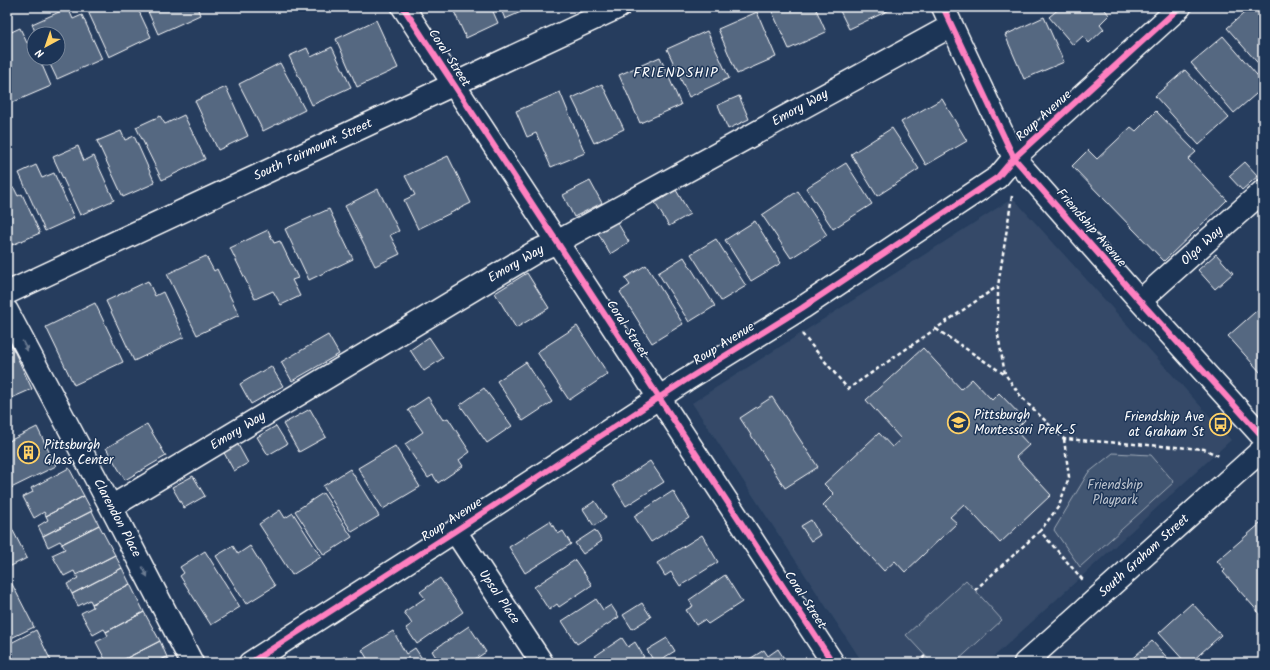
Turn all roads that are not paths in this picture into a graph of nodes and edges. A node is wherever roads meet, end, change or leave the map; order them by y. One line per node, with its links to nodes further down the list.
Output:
1 (403, 7): 5 (street, Coral Street)
2 (619, 7): 5 (street, South Fairmount Street)
3 (1180, 7): 6 (street, Roup Avenue)
4 (947, 16): 6 (street, Friendship Avenue); 8 (street, Emory Way)
5 (453, 84): 8 (street, Coral Street); 9 (street, South Fairmount Street)
6 (1014, 158): 10 (street, Friendship Avenue); 12 (street, Roup Avenue)
7 (1263, 190): 10 (street, Olga Way)
8 (557, 242): 12 (street, Coral Street); 15 (street, Emory Way)
9 (7, 293)
10 (1140, 301): 13 (street, Friendship Avenue)
11 (7, 311): 15 (street, Clarendon Place, one-way to 15)
12 (659, 399): 16 (street, Roup Avenue); 20 (street, Coral Street)
13 (1263, 437)
14 (1263, 449): 21 (street, South Graham Street)
15 (112, 507): 18 (street, Clarendon Place, one-way to 18)
16 (455, 531): 17 (street, Roup Avenue); 19 (street, Upsal Place)
17 (253, 662)
18 (192, 663)
19 (542, 663)
20 (833, 663)
21 (1025, 663)

